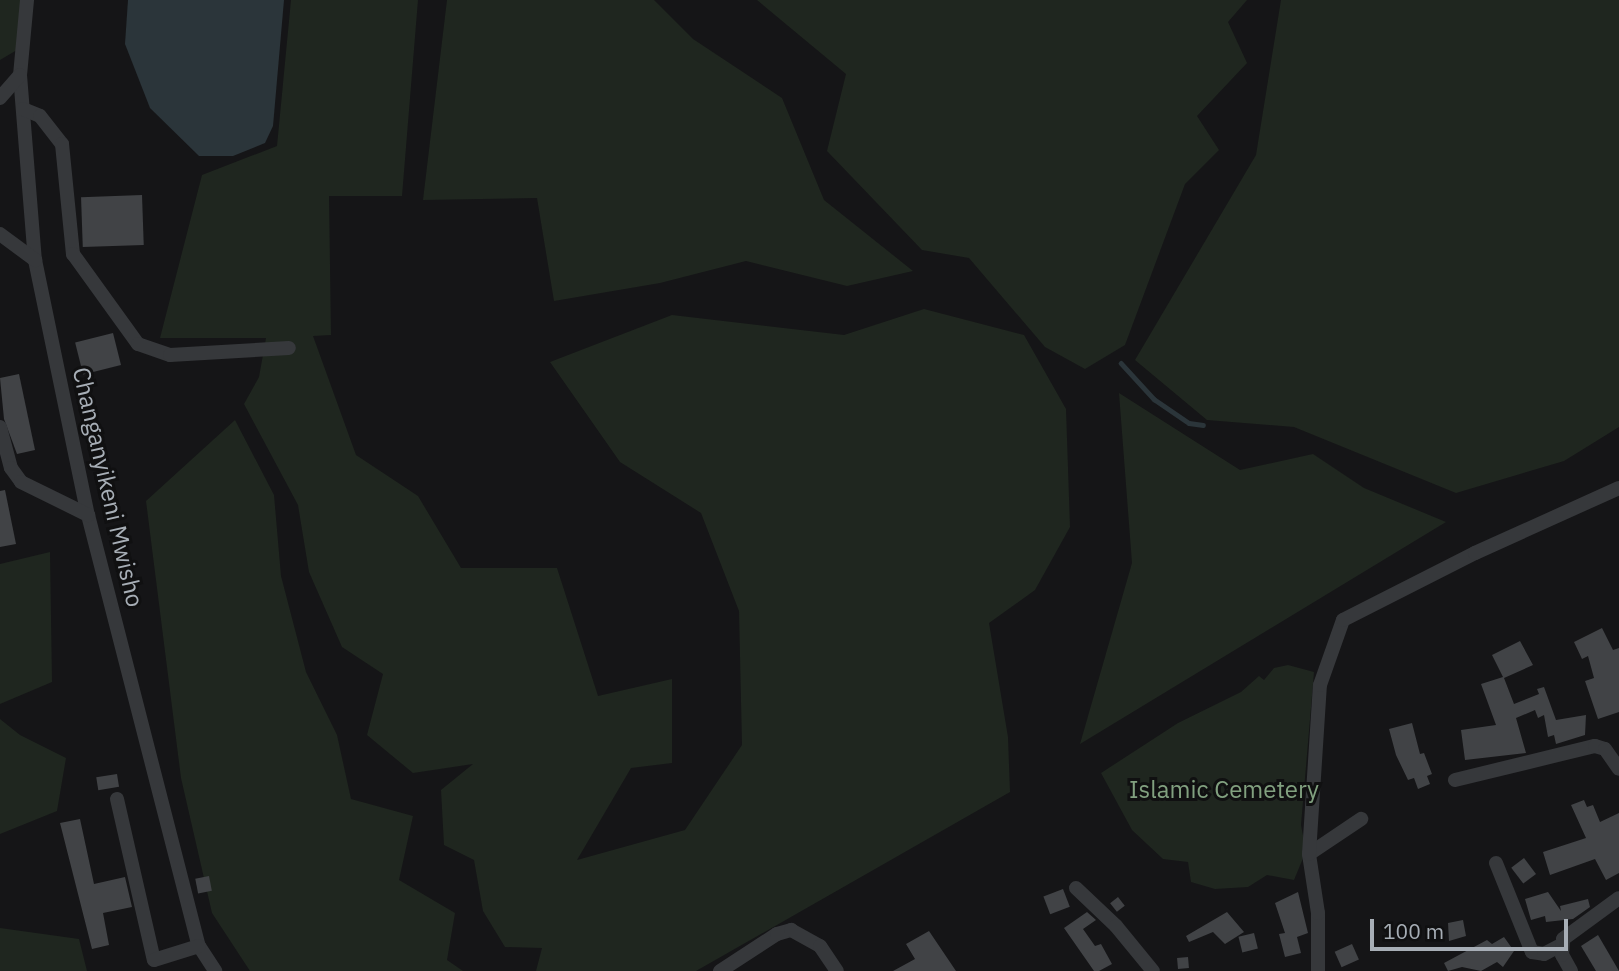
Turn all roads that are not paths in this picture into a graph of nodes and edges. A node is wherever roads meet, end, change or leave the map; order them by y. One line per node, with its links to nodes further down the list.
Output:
1 (27, 0): 2 (street, Changanyikeni Mwisho)
2 (20, 75): 3 (street); 4 (street, Changanyikeni Mwisho)
3 (0, 98)
4 (23, 109): 6 (street, Changanyikeni Mwisho); 7 (street)
5 (0, 234): 6 (street)
6 (35, 260): 10 (street, Changanyikeni Mwisho)
7 (289, 348)
8 (0, 427): 10 (street)
9 (1619, 488): 15 (street)
10 (88, 515): 20 (street, Changanyikeni Mwisho)
11 (1619, 769): 12 (street)
12 (1455, 780)
13 (117, 799): 20 (street)
14 (1361, 819): 15 (street)
15 (1309, 854): 25 (street)
16 (1496, 863): 19 (street)
17 (1076, 888): 24 (street)
18 (1619, 898): 19 (street)
19 (1561, 945): 26 (street)
20 (199, 947): 21 (street, Changanyikeni Mwisho)
21 (215, 971)
22 (720, 971): 23 (street)
23 (837, 971)
24 (1153, 971)
25 (1318, 971)
26 (1571, 971)

